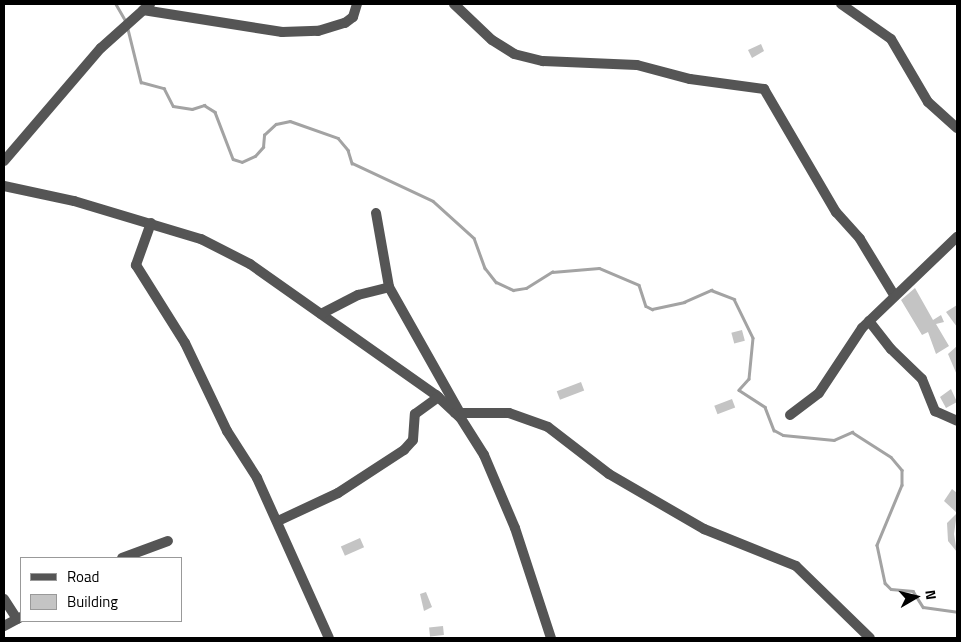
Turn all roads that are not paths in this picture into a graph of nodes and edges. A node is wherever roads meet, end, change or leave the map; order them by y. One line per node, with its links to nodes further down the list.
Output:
1 (357, 4): 4 (street)
2 (454, 4): 12 (street)
3 (841, 4): 5 (street)
4 (147, 7): 6 (street)
5 (957, 128)
6 (4, 160)
7 (4, 186): 9 (street)
8 (376, 214): 11 (street)
9 (151, 223): 13 (street); 19 (street)
10 (957, 237): 12 (street)
11 (389, 287): 13 (street); 16 (street)
12 (894, 295): 14 (street)
13 (320, 314): 15 (street)
14 (869, 321): 17 (street); 18 (street)
15 (438, 397): 16 (street); 19 (street)
16 (458, 413): 26 (street); 27 (street)
17 (790, 415)
18 (957, 421)
19 (278, 521): 25 (street)
20 (168, 541): 21 (street)
21 (125, 557)
22 (4, 599): 23 (street)
23 (19, 618): 24 (street)
24 (4, 626)
25 (329, 638)
26 (551, 638)
27 (870, 638)

